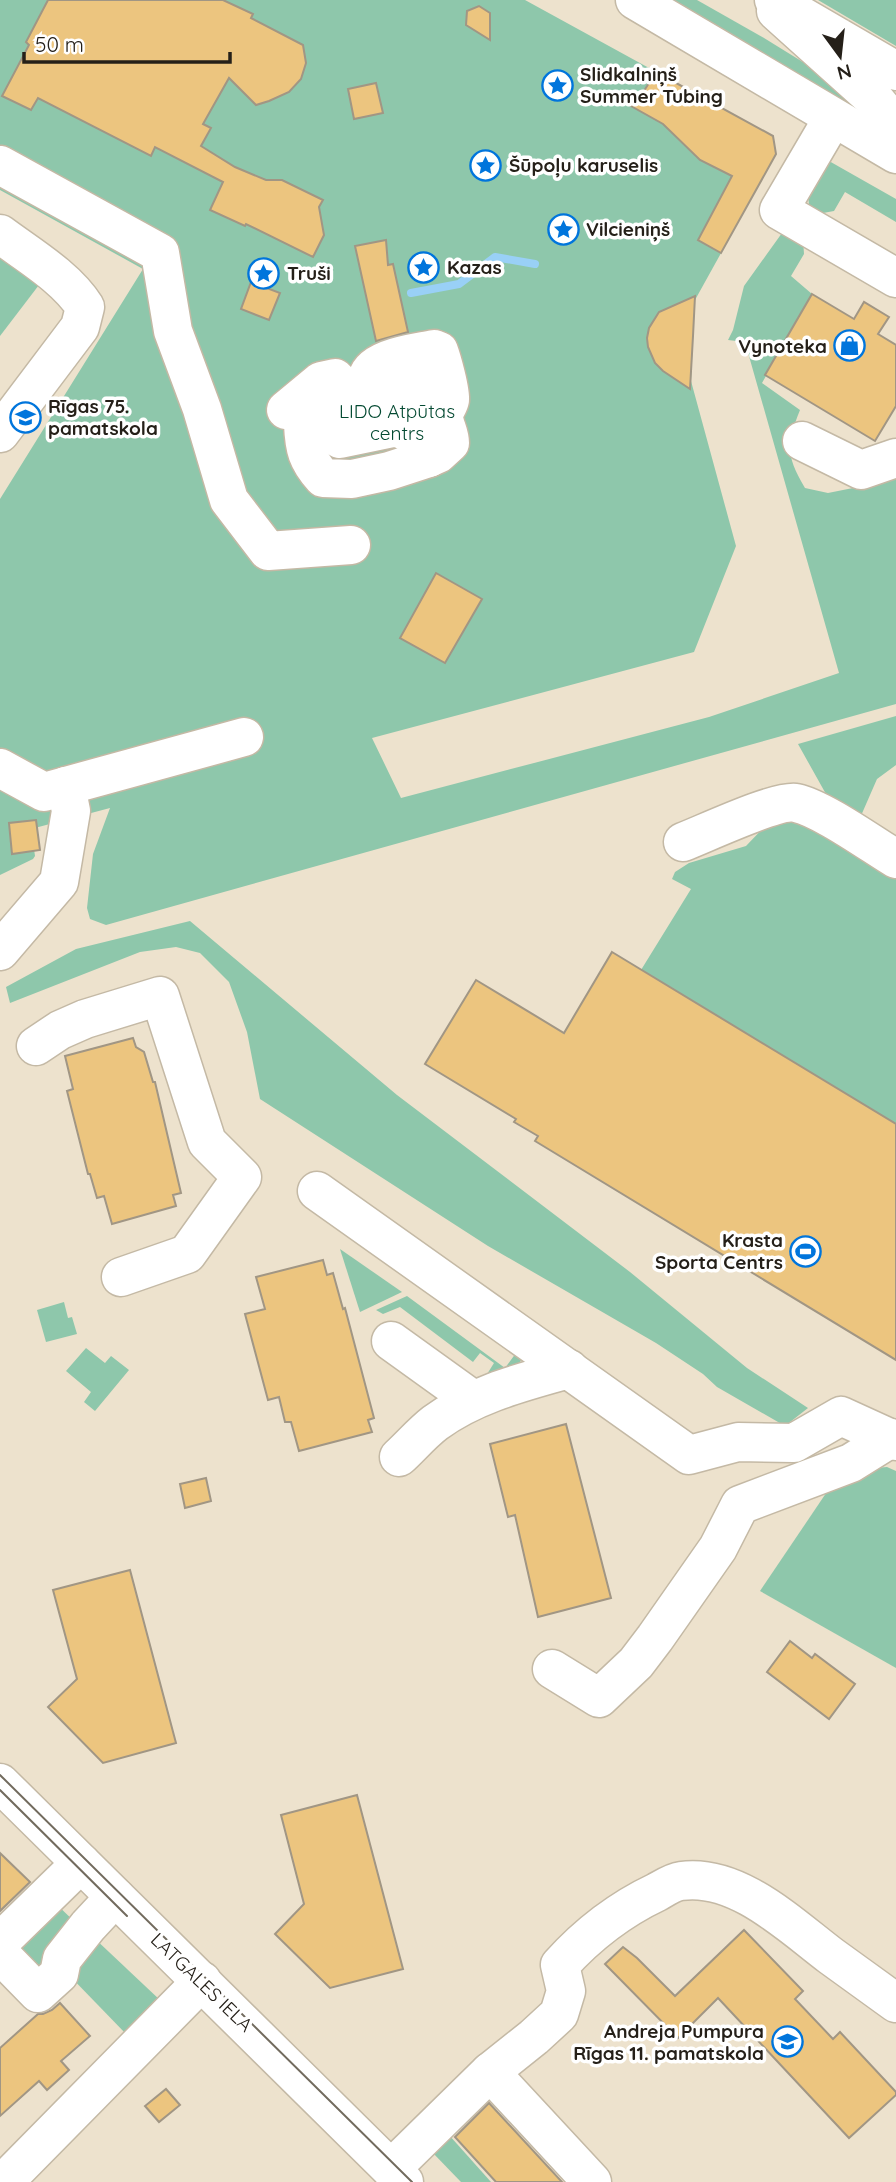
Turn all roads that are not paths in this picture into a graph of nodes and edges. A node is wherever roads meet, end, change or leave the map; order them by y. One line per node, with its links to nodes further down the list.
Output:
1 (635, 0): 5 (main road)
2 (764, 0): 6 (main road)
3 (775, 0): 4 (main road)
4 (896, 71)
5 (833, 118): 7 (main road); 10 (main road)
6 (896, 125)
7 (896, 154)
8 (0, 165): 16 (main road)
9 (0, 234): 13 (main road)
10 (896, 278)
11 (286, 410): 12 (main road)
12 (393, 420): 12 (main road)
13 (0, 433)
14 (802, 441): 15 (main road)
15 (896, 458)
16 (351, 545)
17 (244, 737): 19 (main road)
18 (0, 768): 19 (main road)
19 (55, 789): 22 (main road)
20 (683, 842): 21 (main road)
21 (896, 859)
22 (2, 949)
23 (36, 1046): 25 (main road)
24 (317, 1191): 27 (main road)
25 (121, 1277)
26 (391, 1341): 28 (main road)
27 (569, 1369): 28 (main road); 29 (main road)
28 (473, 1400): 30 (main road)
29 (894, 1439): 31 (main road)
30 (399, 1457)
31 (552, 1669)
32 (0, 1783): 33 (main road, LATGALES IELA)
33 (81, 1863): 34 (main road, LATGALES IELA); 35 (main road)
34 (116, 1898): 36 (main road); 37 (main road, LATGALES IELA)
35 (0, 1942)
36 (0, 1954)
37 (202, 1981): 40 (main road, LATGALES IELA); 41 (main road)
38 (896, 2003): 39 (main road)
39 (490, 2072): 40 (main road); 42 (main road)
40 (397, 2176)
41 (4, 2182)
42 (592, 2182)

